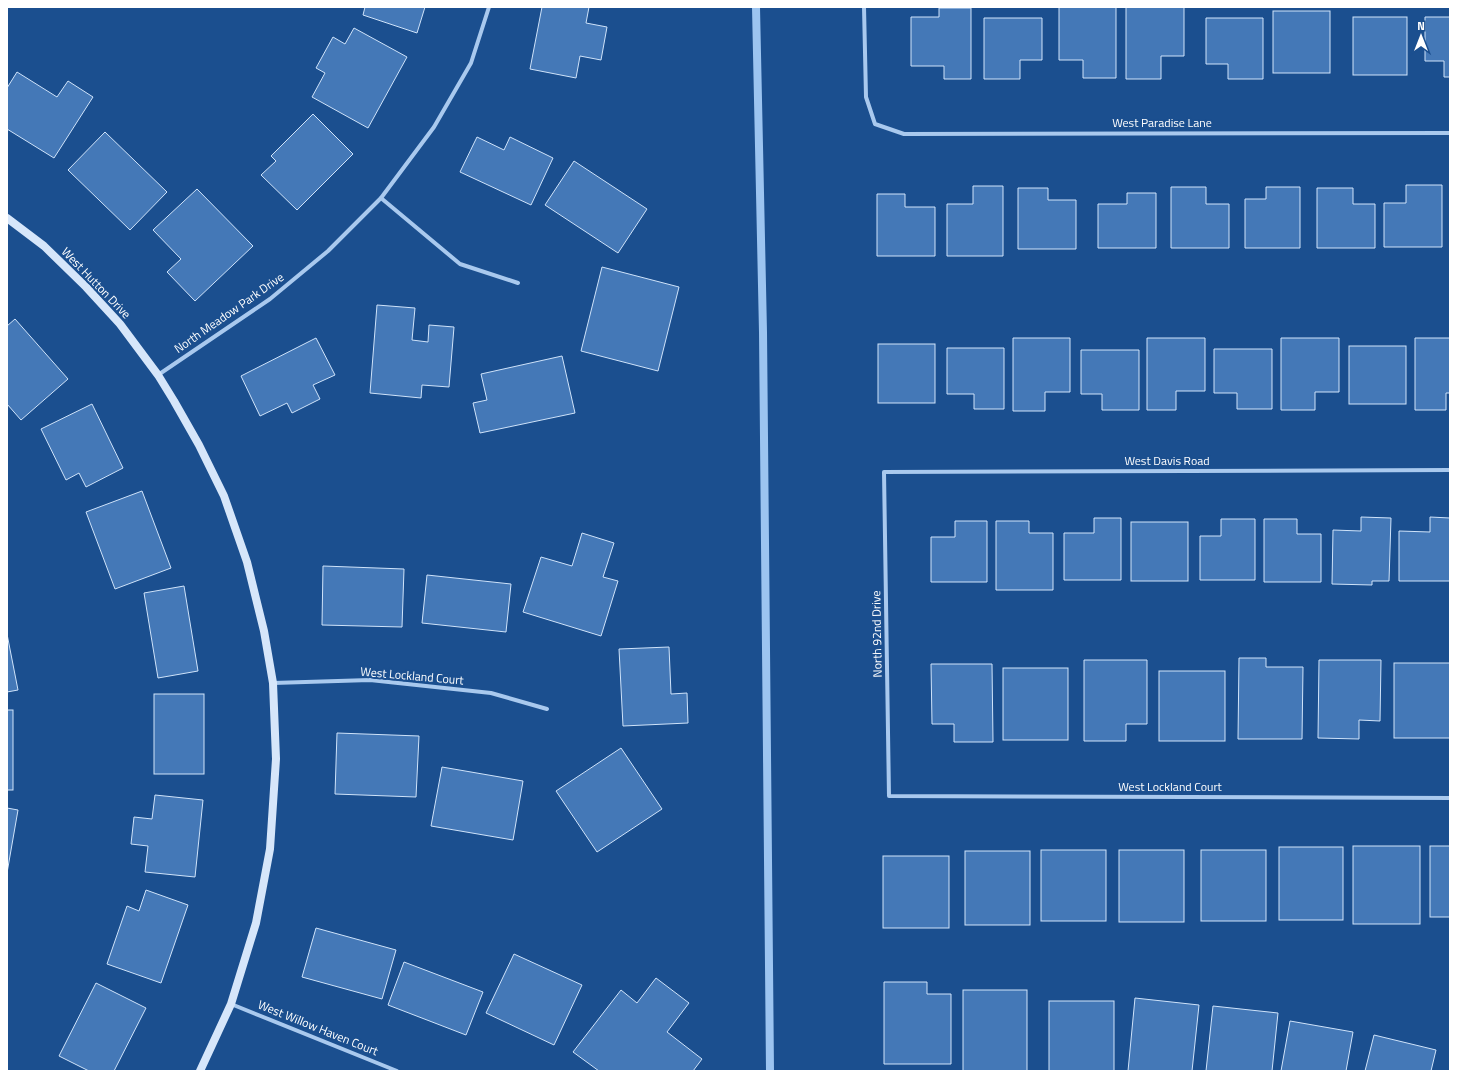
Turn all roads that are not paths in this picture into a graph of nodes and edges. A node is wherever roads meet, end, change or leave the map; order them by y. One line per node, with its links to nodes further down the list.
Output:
1 (489, 7): 4 (street, North Meadow Park Drive)
2 (864, 7): 3 (street, West Paradise Lane)
3 (1450, 133)
4 (381, 198): 6 (street); 7 (street, North Meadow Park Drive)
5 (7, 218): 7 (street, West Hutton Drive)
6 (518, 283)
7 (158, 375): 10 (street, West Hutton Drive)
8 (1450, 470): 9 (street, West Davis Road)
9 (884, 472): 12 (street, North 92nd Drive)
10 (273, 683): 11 (street, West Lockland Court); 14 (street, West Hutton Drive)
11 (547, 709)
12 (889, 796): 13 (street, West Lockland Court)
13 (1450, 798)
14 (231, 1004): 15 (street, West Hutton Drive); 16 (street, West Willow Haven Court)
15 (200, 1071)
16 (397, 1071)

